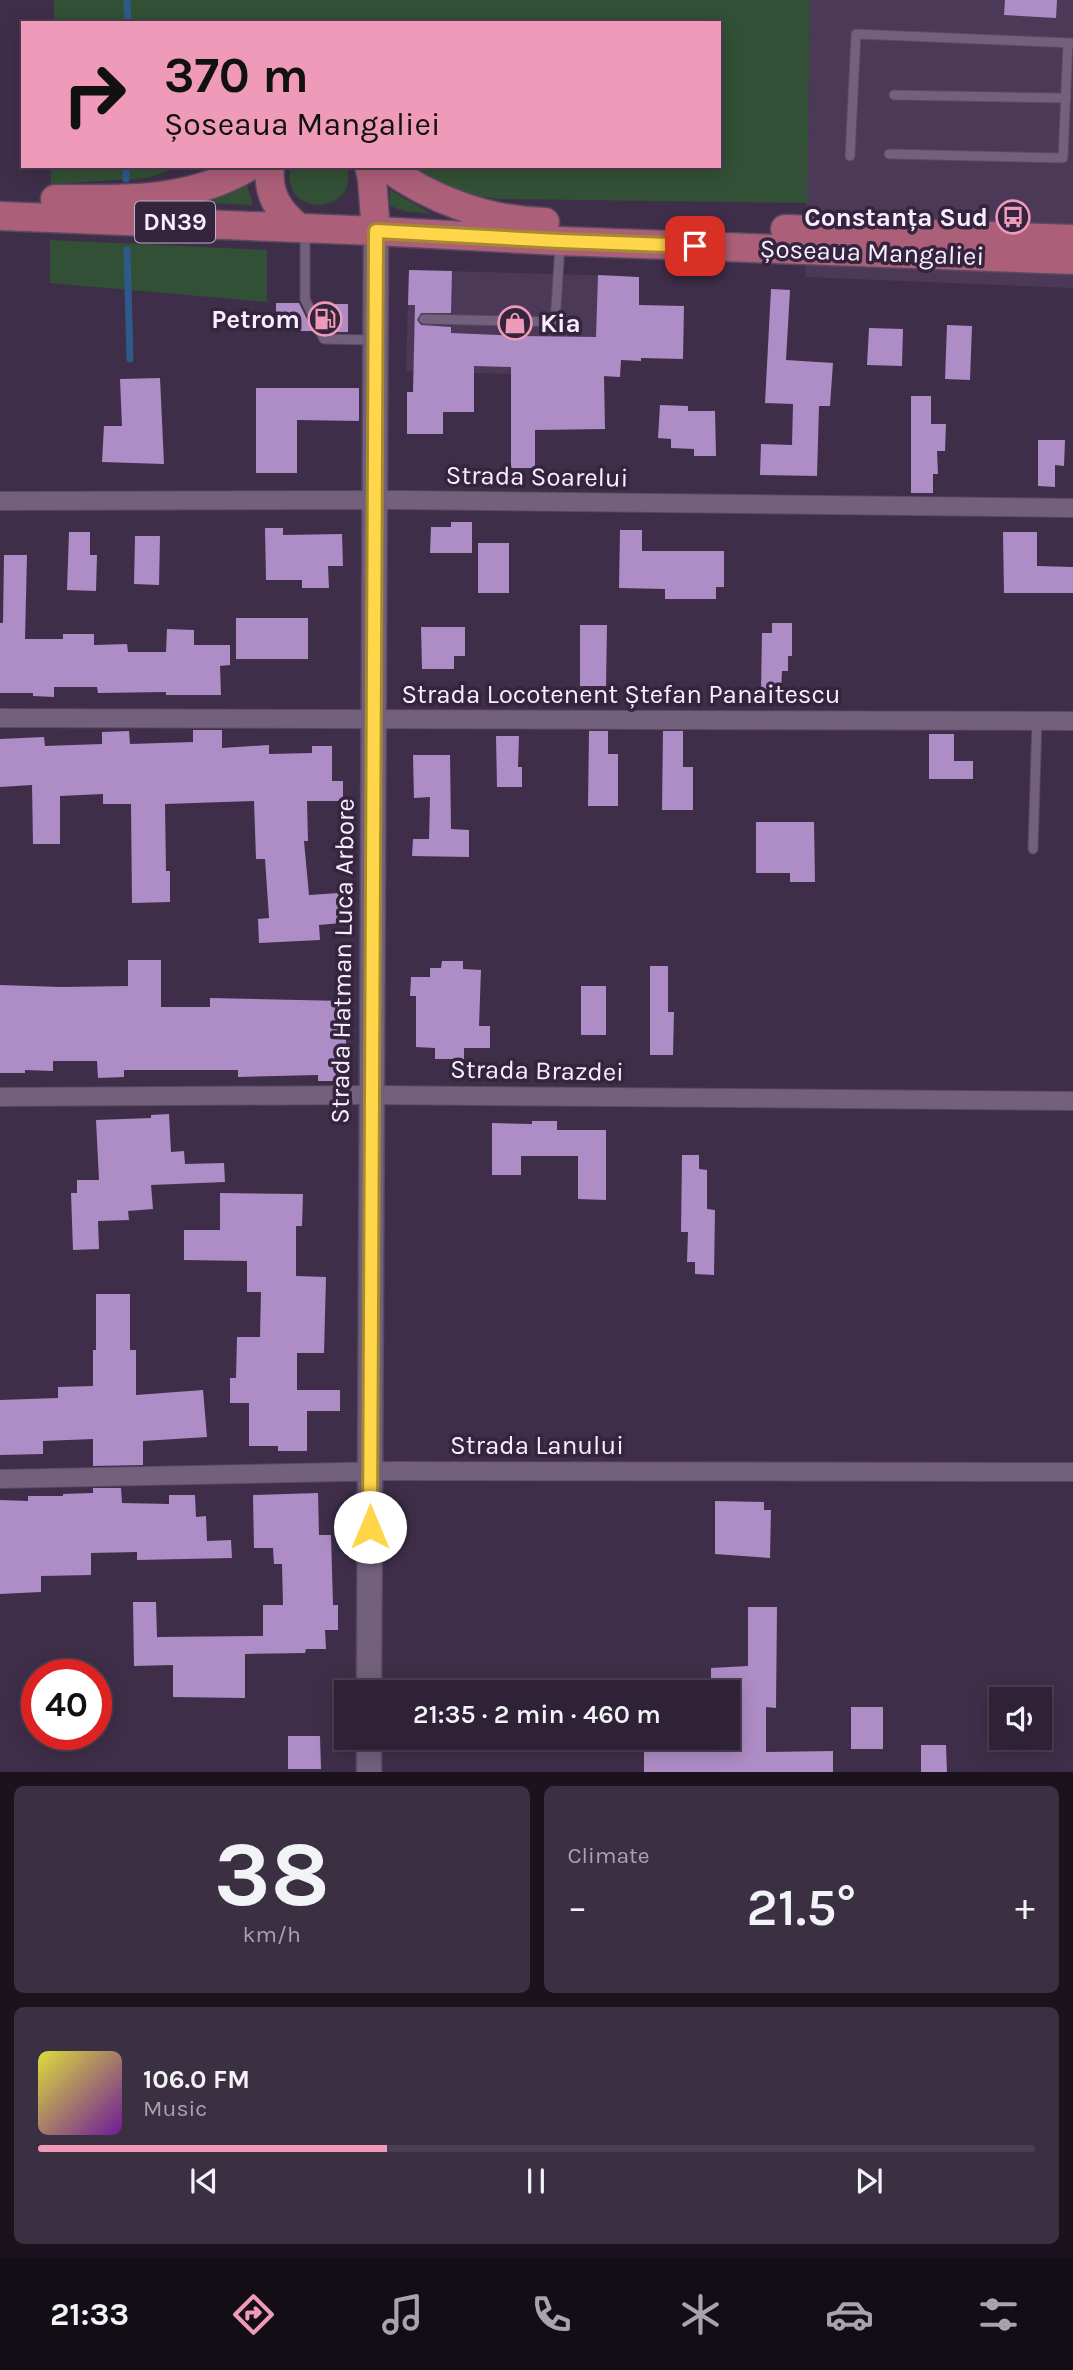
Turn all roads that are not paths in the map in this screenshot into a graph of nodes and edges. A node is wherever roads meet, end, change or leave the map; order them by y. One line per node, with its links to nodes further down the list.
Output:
1 (1071, 43): 3 (lane); 5 (lane)
2 (894, 94): 3 (lane)
3 (1066, 98): 4 (lane)
4 (889, 154)
5 (849, 156)
6 (247, 168): 10 (main road, DN39)
7 (270, 168): 12 (main road)
8 (370, 168): 13 (main road)
9 (388, 168): 14 (main road, Șoseaua Mangaliei)
10 (0, 197)
11 (0, 216): 12 (main road, Șoseaua Mangaliei / DN39)
12 (302, 228): 13 (main road, Șoseaua Mangaliei / DN39); 18 (lane)
13 (376, 231): 15 (main road, Șoseaua Mangaliei / DN39); 18 (street, Strada Hatman Luca Arbore)
14 (1073, 239)
15 (560, 241): 16 (main road, Șoseaua Mangaliei / DN39); 17 (lane)
16 (1073, 260)
17 (424, 319)
18 (377, 340): 20 (street, Strada Hatman Luca Arbore)
19 (0, 501): 20 (street, Strada Soarelui)
20 (376, 501): 21 (street, Strada Soarelui); 23 (street, Strada Hatman Luca Arbore)
21 (1073, 508)
22 (0, 719): 23 (street, Strada Locotenent Ștefan Panaitescu)
23 (374, 719): 24 (street, Strada Locotenent Ștefan Panaitescu); 27 (street, Strada Hatman Luca Arbore)
24 (1037, 721): 25 (street, Strada Locotenent Ștefan Panaitescu); 26 (lane)
25 (1073, 721)
26 (1033, 849)
27 (370, 1095): 28 (street, Strada Brazdei); 29 (street, Strada Brazdei); 30 (street, Strada Hatman Luca Arbore)
28 (0, 1097)
29 (1073, 1101)
30 (370, 1471): 31 (street, Strada Lanului); 32 (street, Strada Lanului); 33 (street, Strada Hatman Luca Arbore)
31 (1073, 1472)
32 (0, 1479)
33 (369, 1680)
34 (369, 1750): 35 (street)
35 (369, 1772)

